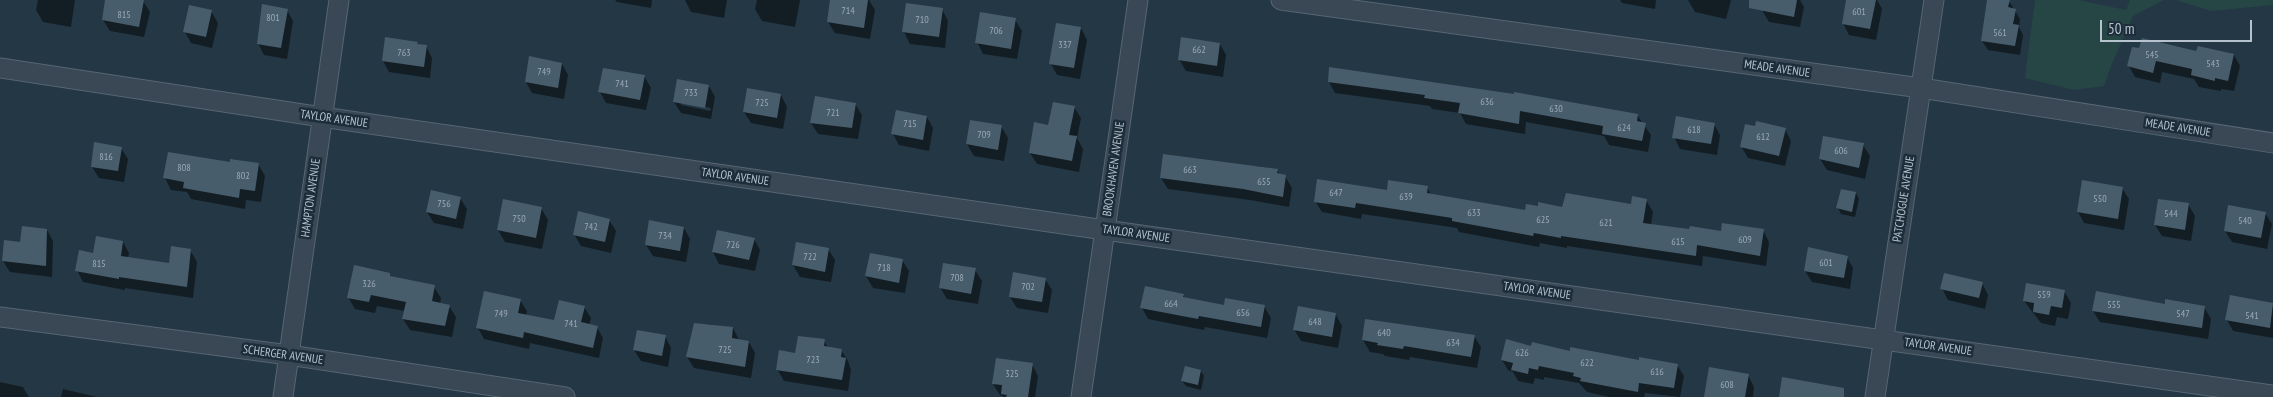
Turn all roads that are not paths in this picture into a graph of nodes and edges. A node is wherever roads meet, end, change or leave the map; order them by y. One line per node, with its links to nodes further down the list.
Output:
1 (339, 0): 7 (street, HAMPTON AVENUE)
2 (1138, 0): 9 (street, BROOKHAVEN AVENUE)
3 (1281, 0): 6 (street, MEADE AVENUE)
4 (1934, 0): 6 (street, PATCHOGUE AVENUE)
5 (0, 68): 7 (street, TAYLOR AVENUE)
6 (1921, 88): 8 (street, MEADE AVENUE); 11 (street, PATCHOGUE AVENUE)
7 (322, 117): 9 (street, TAYLOR AVENUE); 12 (street, HAMPTON AVENUE)
8 (2273, 143)
9 (1105, 230): 11 (street, TAYLOR AVENUE); 16 (street, BROOKHAVEN AVENUE)
10 (0, 317): 12 (street, SCHERGER AVENUE)
11 (1883, 339): 13 (street, TAYLOR AVENUE); 17 (street, PATCHOGUE AVENUE)
12 (289, 355): 14 (street, HAMPTON AVENUE); 15 (street, SCHERGER AVENUE)
13 (2273, 395)
14 (283, 397)
15 (565, 397)
16 (1081, 397)
17 (1875, 397)

